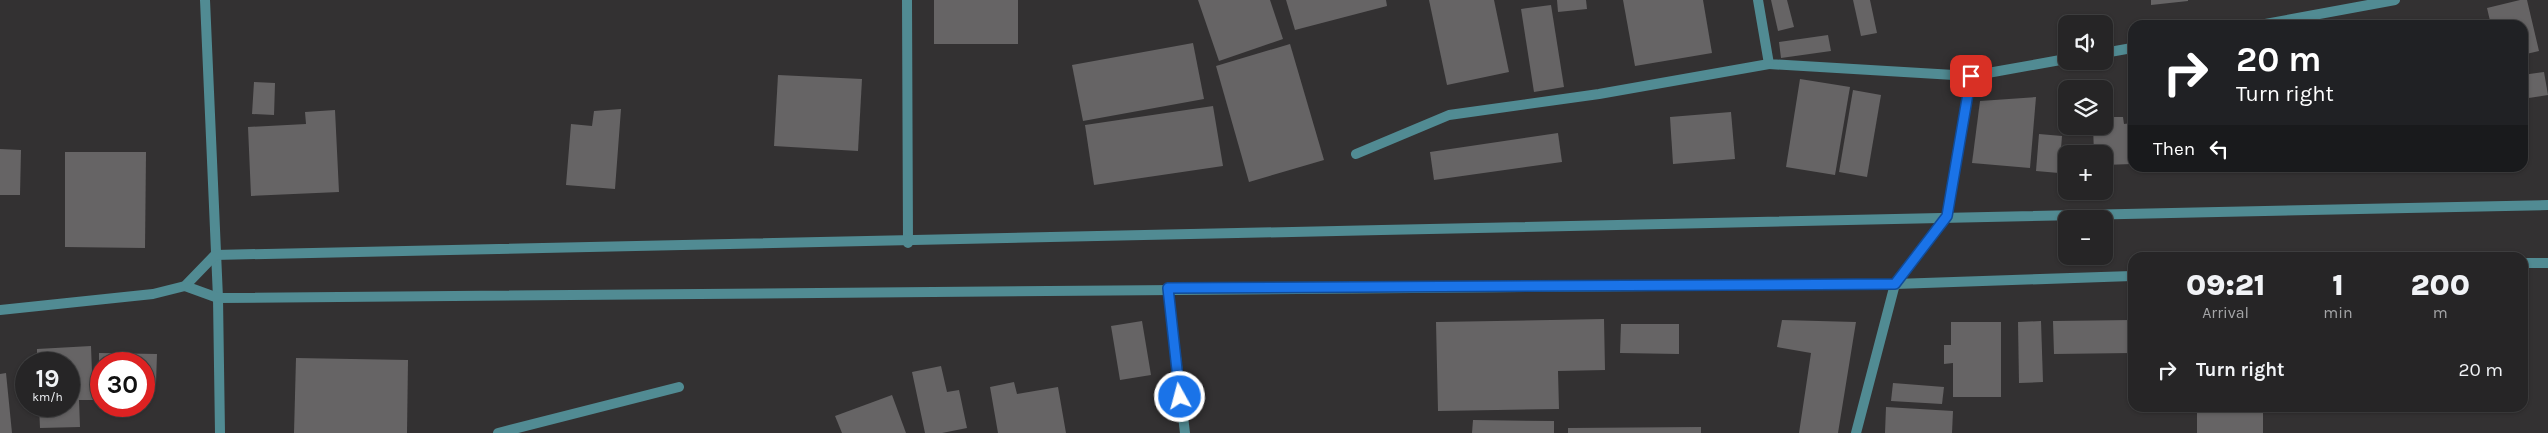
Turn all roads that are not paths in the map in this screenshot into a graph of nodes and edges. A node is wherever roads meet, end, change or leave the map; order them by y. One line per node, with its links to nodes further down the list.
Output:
1 (205, 0): 15 (street)
2 (906, 0): 14 (street)
3 (1758, 0): 9 (street)
4 (2395, 0): 5 (street)
5 (2287, 20)
6 (2128, 49): 7 (street)
7 (2113, 51)
8 (2058, 61): 10 (street)
9 (1769, 64): 10 (street); 11 (street)
10 (1971, 76): 13 (street)
11 (1356, 154)
12 (2548, 205): 13 (street)
13 (1947, 216): 14 (street); 19 (street)
14 (908, 243): 15 (street)
15 (215, 255): 20 (street); 22 (street)
16 (2548, 263): 17 (street)
17 (2528, 264)
18 (2128, 276): 19 (street)
19 (1895, 284): 21 (street); 28 (street)
20 (185, 286): 22 (street); 23 (street)
21 (1168, 288): 22 (street); 27 (street)
22 (218, 298): 25 (street)
23 (0, 310)
24 (680, 387): 26 (street)
25 (220, 433)
26 (498, 433)
27 (1185, 433)
28 (1856, 433)

